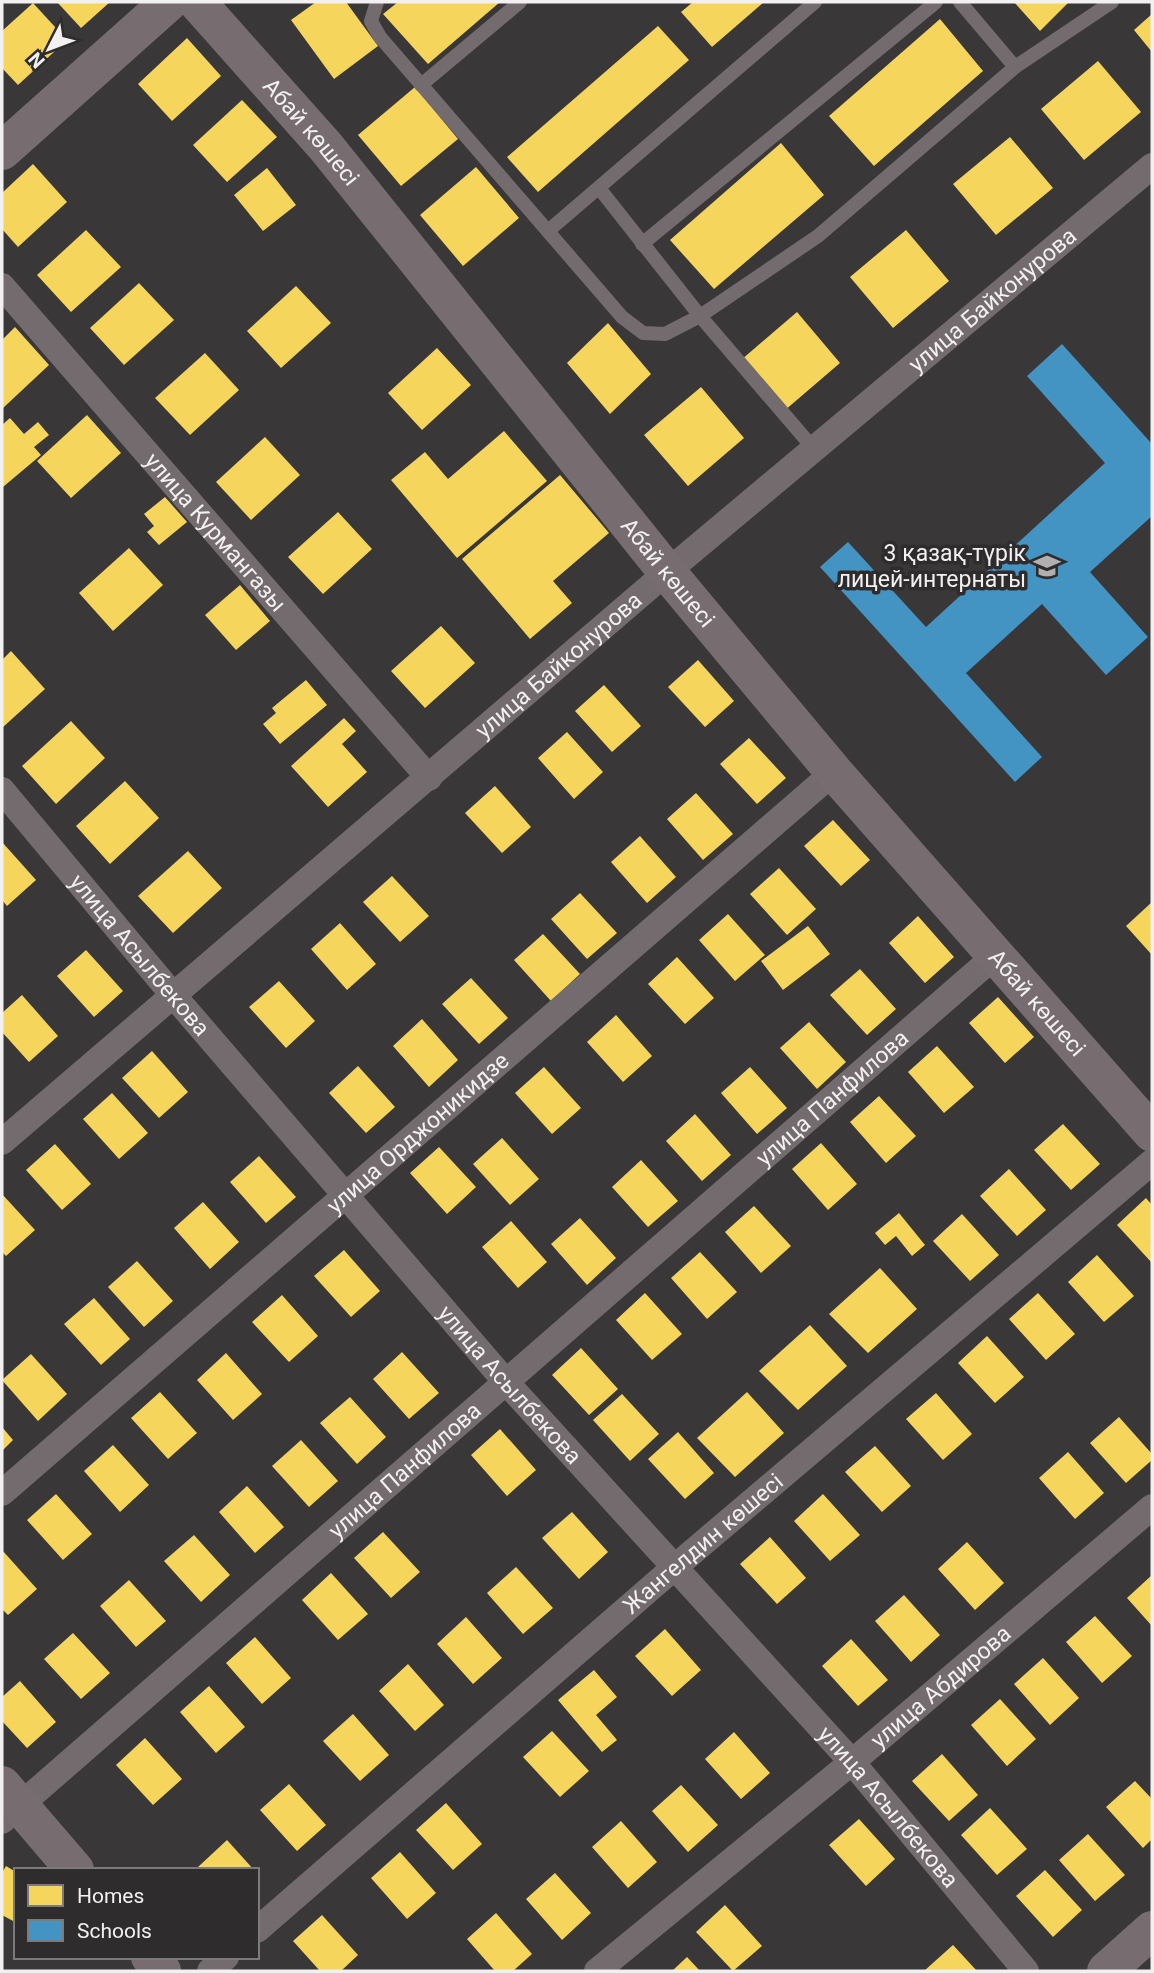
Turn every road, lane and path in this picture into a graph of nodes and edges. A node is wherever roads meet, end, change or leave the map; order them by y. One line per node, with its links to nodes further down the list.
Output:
1 (169, 2): 11 (main road)
2 (197, 2): 19 (main road, Абай көшесі)
3 (377, 2): 10 (lane)
4 (520, 2): 10 (lane)
5 (815, 2): 13 (lane)
6 (936, 2): 15 (lane)
7 (960, 2): 9 (lane)
8 (1102, 4): 9 (lane)
9 (1015, 67): 17 (lane)
10 (421, 85): 14 (lane)
11 (2, 151)
12 (1152, 166): 18 (street, улица Байконурова)
13 (599, 188): 14 (lane); 15 (lane)
14 (548, 231): 17 (lane)
15 (642, 244): 17 (lane)
16 (2, 286): 21 (street, улица Курмангазы)
17 (700, 316): 18 (lane)
18 (814, 449): 19 (street, улица Байконурова)
19 (667, 572): 20 (main road, Абай көшесі); 21 (street, улица Байконурова)
20 (834, 772): 23 (main road, Абай көшесі); 28 (street, улица Орджоникидзе)
21 (429, 778): 24 (street, улица Байконурова)
22 (3, 793): 24 (street, улица Асылбекова)
23 (996, 955): 25 (main road, Абай көшесі); 29 (street, улица Панфилова)
24 (173, 995): 26 (street, улица Байконурова); 28 (street, улица Асылбекова)
25 (1152, 1133)
26 (2, 1142)
27 (1152, 1162): 32 (street, Жангелдин көшесі)
28 (346, 1195): 29 (street, улица Асылбекова); 30 (street, улица Орджоникидзе)
29 (506, 1382): 32 (street, улица Асылбекова); 34 (street, улица Панфилова)
30 (2, 1493)
31 (1152, 1507): 33 (street, улица Абдирова)
32 (676, 1566): 33 (street, улица Асылбекова); 36 (street, Жангелдин көшесі)
33 (852, 1762): 40 (street, улица Абдирова); 41 (street, улица Асылбекова)
34 (7, 1804): 35 (main road)
35 (73, 1868)
36 (259, 1928)
37 (1152, 1930): 42 (main road)
38 (224, 1959): 39 (street)
39 (210, 1971)
40 (597, 1971)
41 (1026, 1971)
42 (1106, 1971)

